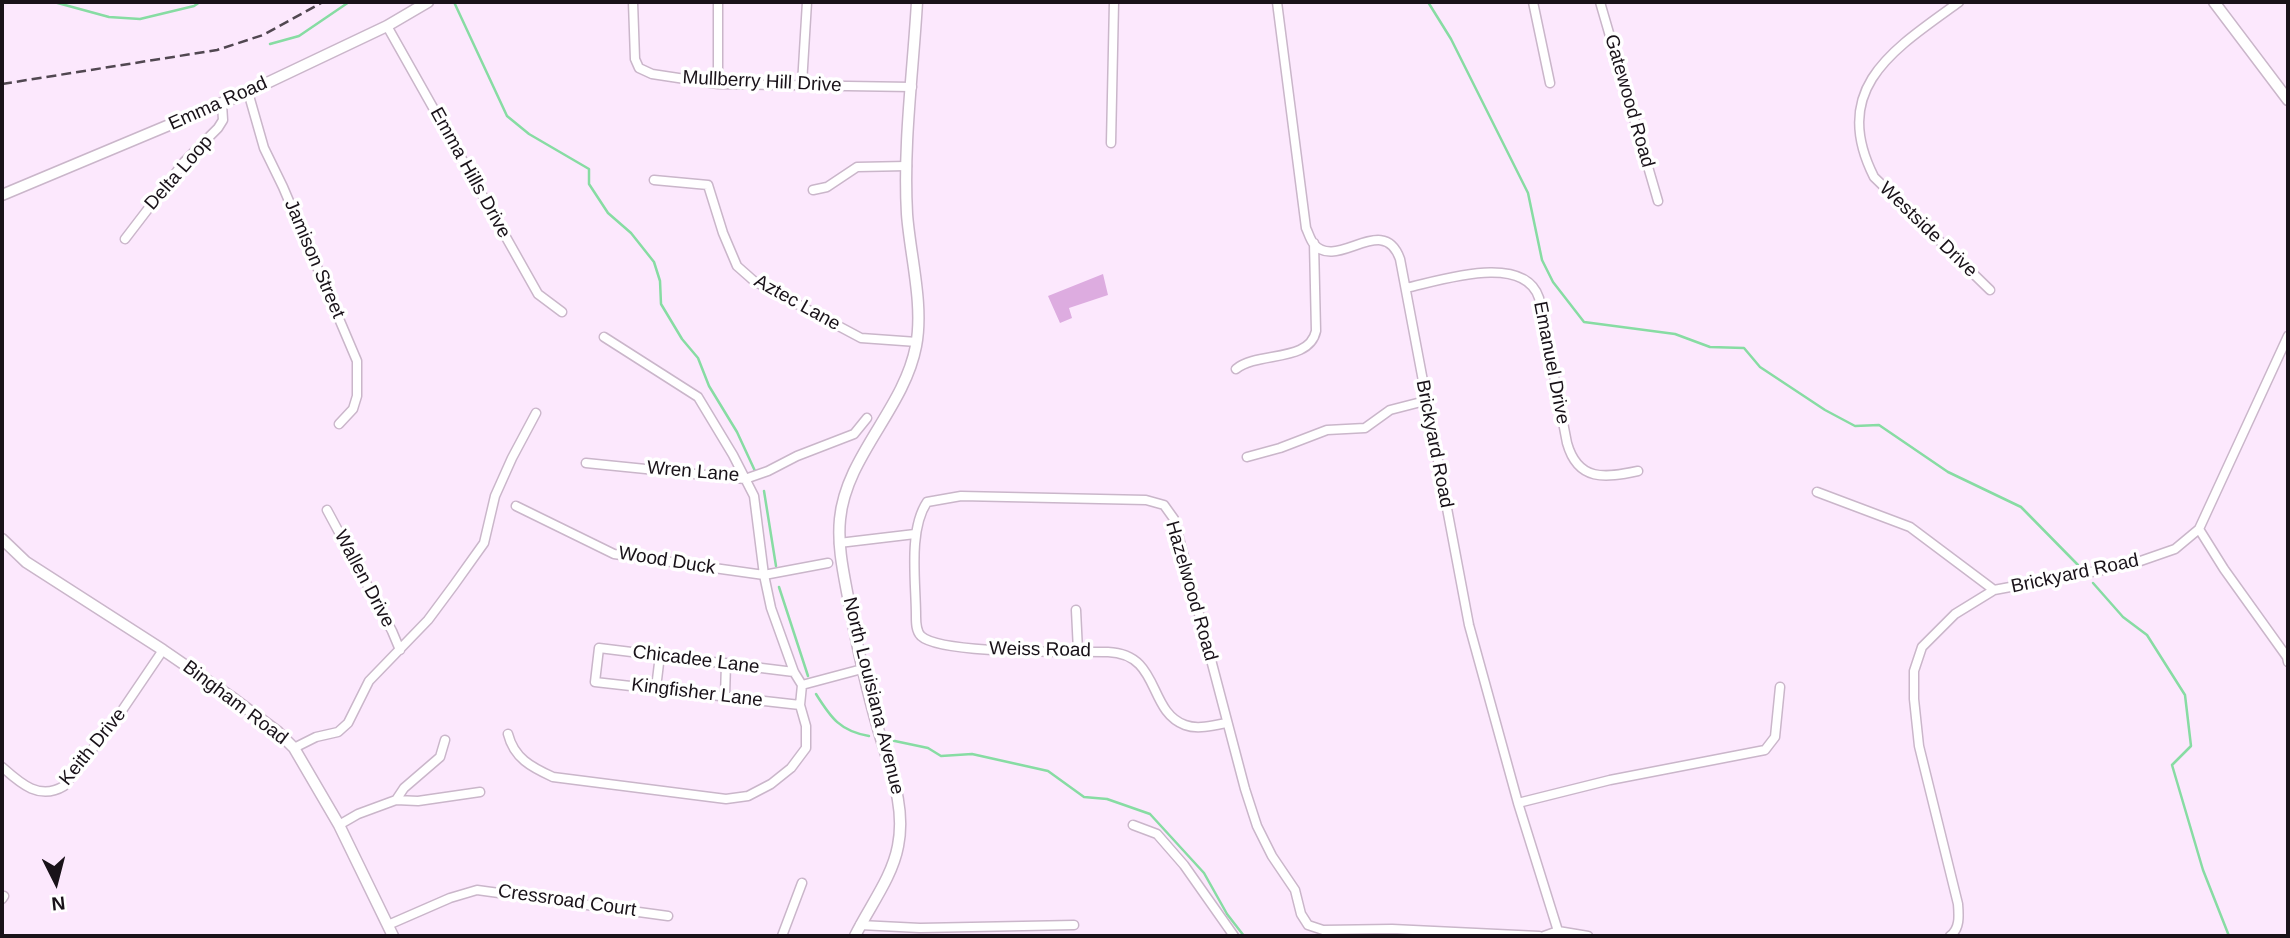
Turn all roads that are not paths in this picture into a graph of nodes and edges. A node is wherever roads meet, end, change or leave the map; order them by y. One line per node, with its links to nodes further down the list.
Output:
1 (428, 2): 12 (street, Emma Road)
2 (633, 2): 13 (street, Mullberry Hill Drive)
3 (718, 2): 13 (street)
4 (807, 2): 15 (street)
5 (917, 2): 16 (street, North Louisiana Avenue)
6 (1114, 2): 20 (street)
7 (1277, 2): 27 (street)
8 (1533, 2): 14 (street)
9 (1600, 2): 25 (street, Gatewood Road)
10 (1959, 2): 29 (street, Westside Drive)
11 (2214, 2): 18 (street)
12 (387, 26): 17 (street, Emma Road); 30 (street, Emma Hills Drive)
13 (718, 83): 15 (street, Mullberry Hill Drive)
14 (1550, 83)
15 (802, 84): 16 (street, Mullberry Hill Drive)
16 (912, 87): 21 (street, North Louisiana Avenue)
17 (248, 92): 19 (street, Emma Road); 38 (street, Jamison Street)
18 (2288, 100)
19 (222, 104): 24 (street, Emma Road); 26 (street, Delta Loop)
20 (1111, 143)
21 (907, 166): 23 (street); 33 (street, North Louisiana Avenue)
22 (654, 180): 33 (street, Aztec Lane)
23 (813, 190)
24 (2, 195)
25 (1658, 201)
26 (125, 239)
27 (1314, 243): 28 (street, Brickyard Road); 34 (street)
28 (1406, 288): 35 (street, Brickyard Road); 41 (street, Emanuel Drive)
29 (1990, 290)
30 (562, 312)
31 (2288, 336): 46 (street, Brickyard Road)
32 (604, 337): 42 (street)
33 (917, 342): 49 (street, North Louisiana Avenue)
34 (1236, 369)
35 (1425, 401): 39 (street); 75 (street, Brickyard Road)
36 (536, 413): 55 (street)
37 (867, 418): 42 (street, Wren Lane)
38 (339, 425)
39 (1247, 457)
40 (586, 463): 42 (street, Wren Lane)
41 (1639, 471)
42 (745, 478): 51 (street)
43 (1817, 492): 52 (street)
44 (516, 506): 51 (street, Wood Duck)
45 (327, 510): 55 (street, Wallen Drive)
46 (2199, 529): 52 (street, Brickyard Road); 58 (street)
47 (915, 534): 49 (street); 56 (street, Weiss Road); 68 (street, Hazelwood Road)
48 (2, 539): 54 (street, Bingham Road)
49 (839, 542): 60 (street, North Louisiana Avenue)
50 (828, 563): 51 (street, Wood Duck)
51 (764, 575): 61 (street)
52 (1994, 590): 85 (street, Brickyard Road)
53 (1076, 610): 56 (street)
54 (163, 650): 71 (street, Bingham Road); 72 (street, Keith Drive)
55 (400, 650): 71 (street)
56 (1079, 651): 68 (street, Weiss Road)
57 (660, 655): 59 (street, Chicadee Lane); 62 (street, Chicadee Lane); 65 (street)
58 (2288, 662)
59 (726, 663): 61 (street, Chicadee Lane); 66 (street)
60 (862, 668): 63 (street); 81 (street, North Louisiana Avenue)
61 (794, 672): 63 (street)
62 (595, 682): 65 (street, Kingfisher Lane)
63 (802, 685): 67 (street)
64 (1780, 687): 75 (street)
65 (656, 688): 66 (street, Kingfisher Lane)
66 (725, 697): 67 (street, Kingfisher Lane)
67 (800, 705): 69 (street)
68 (1227, 723): 84 (street, Hazelwood Road)
69 (508, 734)
70 (445, 740): 74 (street)
71 (294, 748): 76 (street, Bingham Road)
72 (2, 767)
73 (480, 792): 74 (street)
74 (396, 800): 76 (street)
75 (1518, 803): 83 (street, Brickyard Road)
76 (340, 825): 80 (street, Bingham Road)
77 (1133, 825): 89 (street)
78 (802, 883): 87 (street)
79 (668, 916): 80 (street, Cressroad Court)
80 (388, 925): 86 (street, Bingham Road)
81 (860, 925): 82 (street); 88 (street, North Louisiana Avenue)
82 (1073, 925)
83 (1558, 931): 91 (street); 92 (street)
84 (1435, 934): 90 (street, Hazelwood Road)
85 (1955, 935)
86 (393, 936)
87 (782, 936)
88 (855, 936)
89 (1234, 936)
90 (1539, 936)
91 (1545, 936)
92 (1588, 936)

